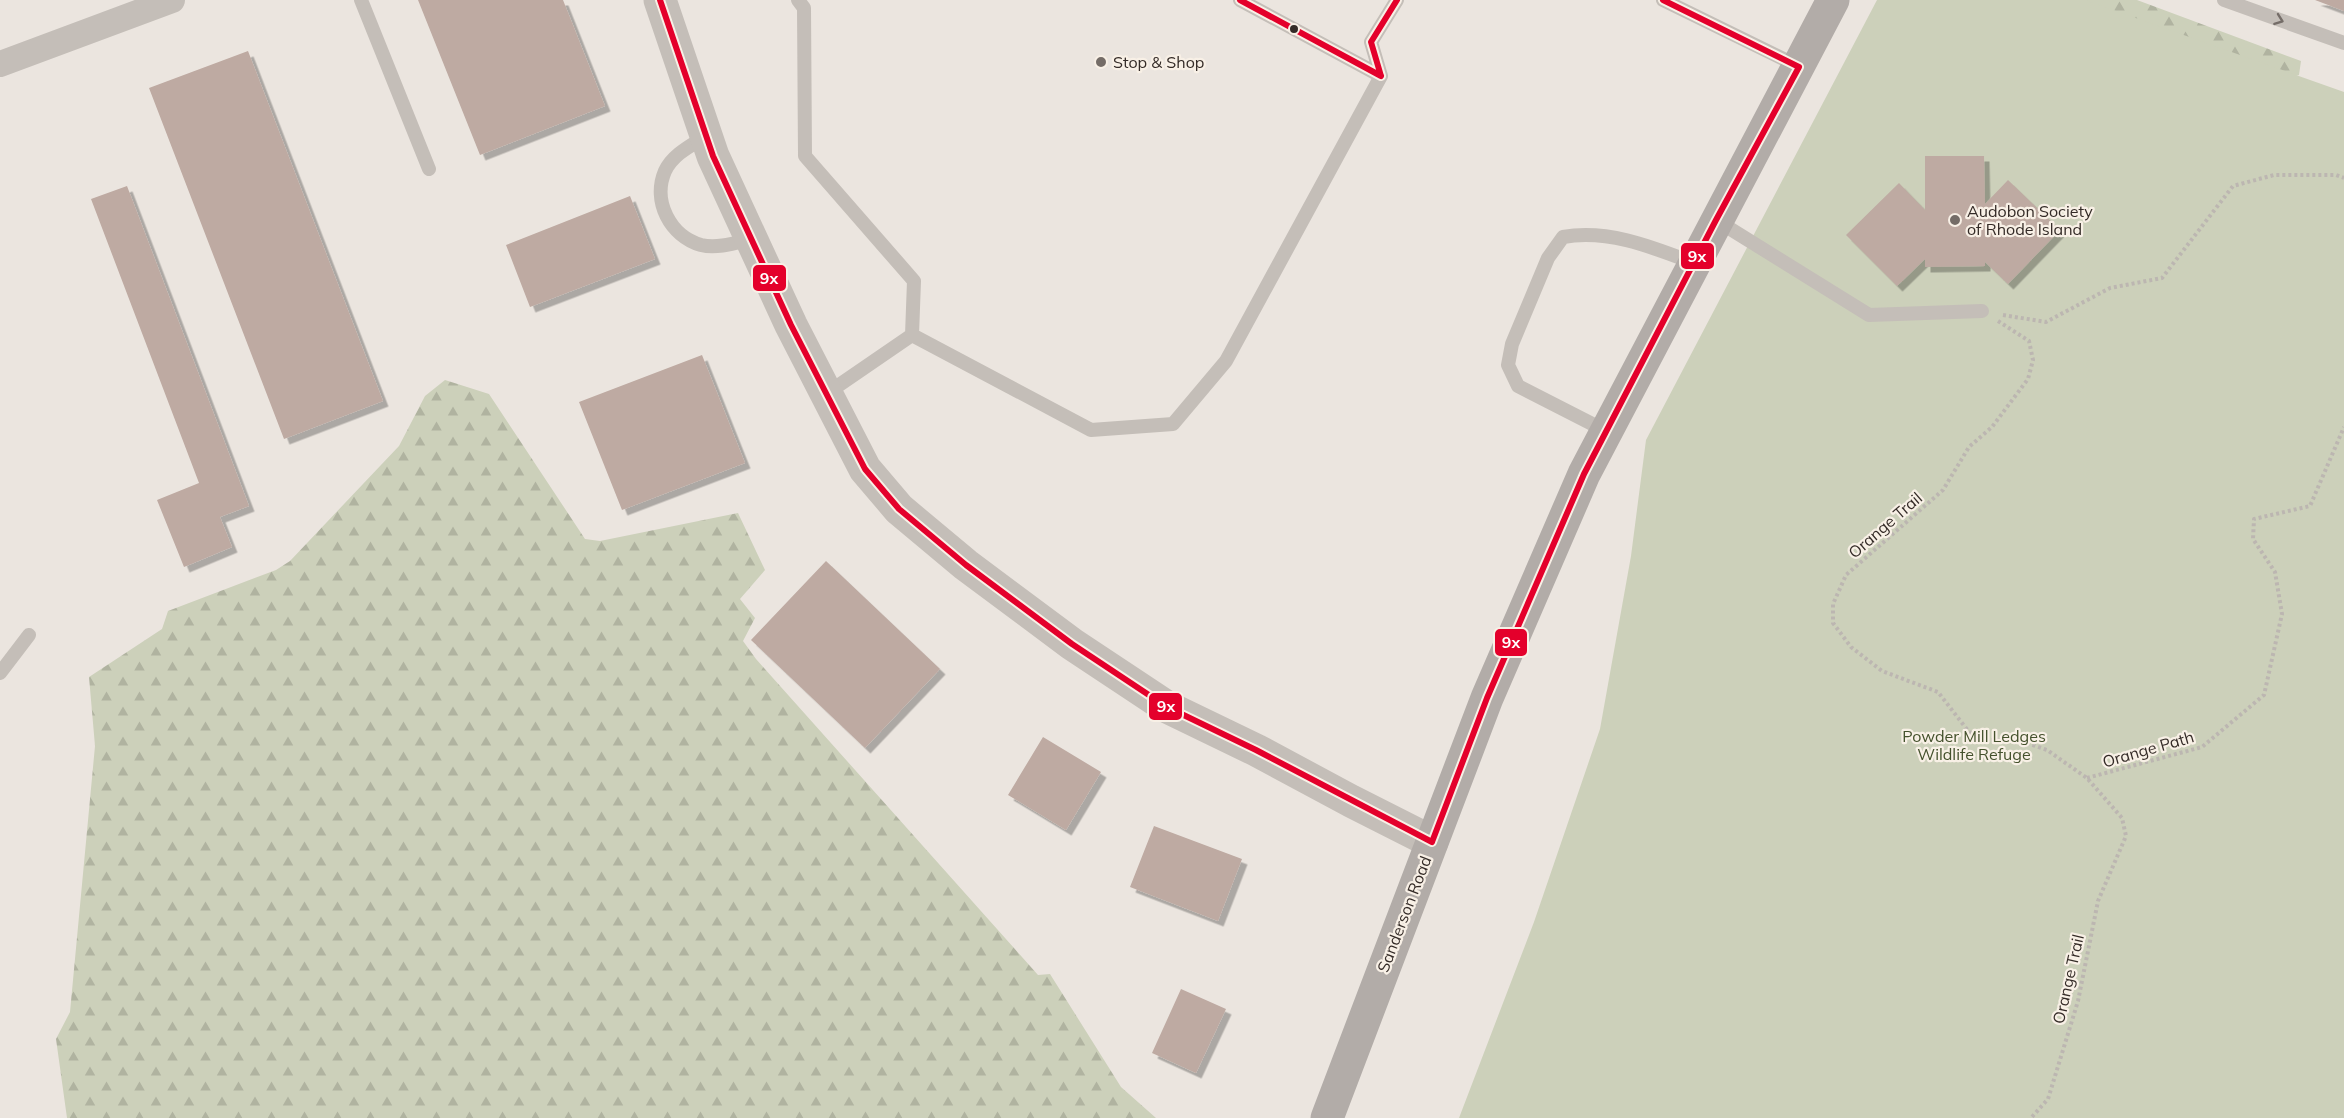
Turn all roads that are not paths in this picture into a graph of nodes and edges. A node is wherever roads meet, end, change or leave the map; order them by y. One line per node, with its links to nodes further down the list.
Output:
1 (172, 0): 11 (street)
2 (361, 0): 15 (lane)
3 (660, 0): 14 (street)
4 (798, 0): 20 (lane)
5 (1240, 0): 13 (lane)
6 (1397, 0): 13 (lane)
7 (1663, 0): 12 (lane)
8 (2224, 0): 10 (lane, one-way to 10)
9 (1827, 4): 12 (main road, Sanderson Road)
10 (2344, 43)
11 (0, 64)
12 (1799, 67): 16 (main road, Sanderson Road)
13 (1381, 76): 20 (lane)
14 (706, 136): 17 (street); 17 (lane)
15 (429, 169)
16 (1716, 220): 18 (main road, Sanderson Road); 19 (lane)
17 (752, 239): 21 (street)
18 (1694, 263): 22 (main road, Sanderson Road); 22 (lane)
19 (1982, 311)
20 (912, 335): 21 (lane)
21 (826, 394): 25 (street)
22 (1606, 431): 25 (main road, Sanderson Road)
23 (29, 635): 24 (lane)
24 (0, 673)
25 (1432, 842): 26 (main road, Sanderson Road)
26 (1327, 1118)

